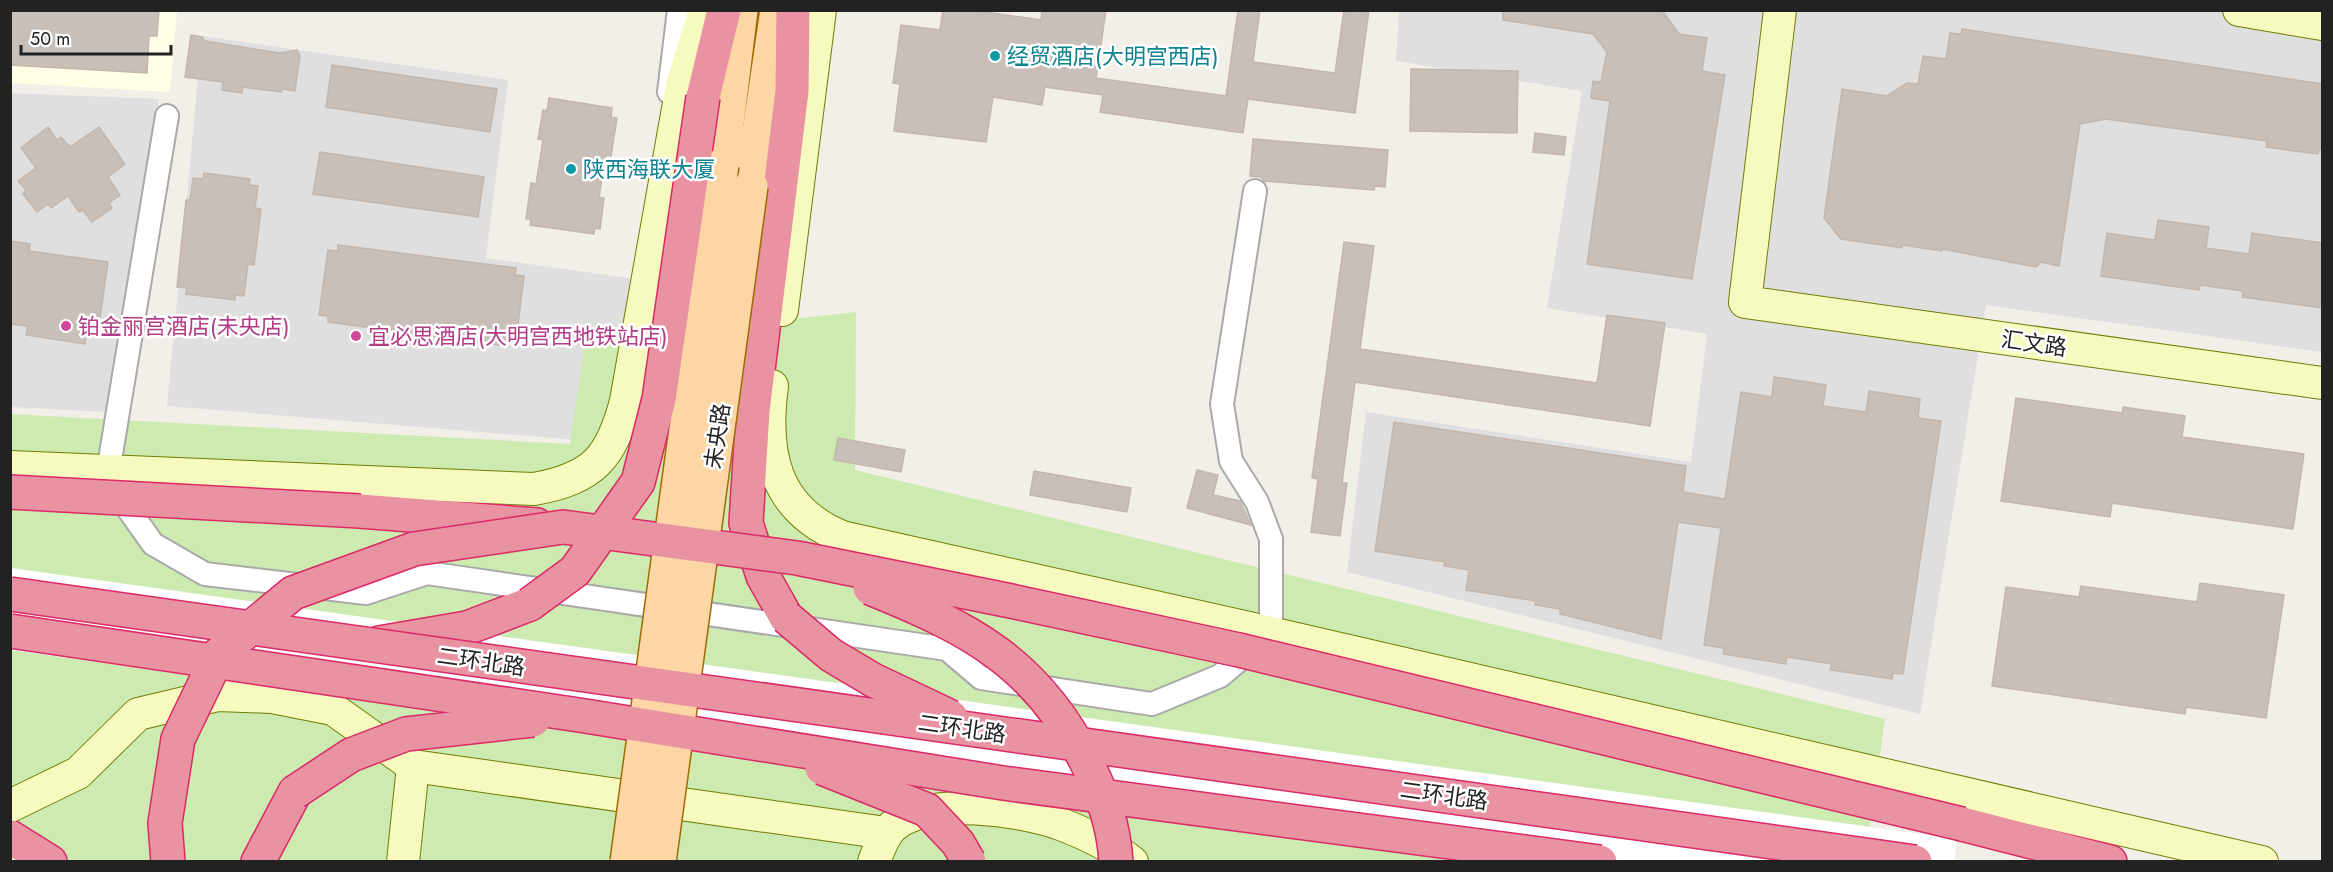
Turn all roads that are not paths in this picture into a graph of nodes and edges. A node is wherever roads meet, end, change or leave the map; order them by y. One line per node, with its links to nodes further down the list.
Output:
1 (679, 10): 12 (street)
2 (705, 10): 12 (main road)
3 (724, 10): 23 (highway, bridge)
4 (741, 10): 35 (main road, 未央路, bridge)
5 (777, 10): 36 (main road, 未央路, bridge)
6 (793, 10): 25 (highway, bridge)
7 (820, 10): 22 (main road)
8 (1780, 10): 14 (main road, 汇文路)
9 (2239, 10): 10 (main road)
10 (2322, 24)
11 (167, 116): 16 (street)
12 (670, 149): 16 (main road)
13 (1255, 191): 22 (street)
14 (2322, 383)
15 (10, 467): 16 (main road)
16 (108, 472): 22 (street)
17 (10, 492): 18 (highway, bridge)
18 (563, 527): 19 (highway, bridge); 32 (highway, bridge)
19 (797, 558): 39 (highway, bridge); 43 (highway, bridge)
20 (10, 594): 23 (highway, 二环北路, bridge)
21 (10, 631): 24 (highway, 二环北路, bridge)
22 (1271, 633): 44 (main road)
23 (364, 645): 25 (highway, 二环北路, bridge)
24 (579, 715): 26 (highway, 二环北路, bridge); 33 (highway, bridge)
25 (980, 730): 42 (highway, 二环北路, bridge)
26 (770, 748): 38 (highway, bridge); 41 (highway, 二环北路, bridge)
27 (413, 766): 28 (main road); 29 (main road); 34 (main road)
28 (10, 806)
29 (886, 833): 37 (main road); 40 (main road)
30 (10, 837): 31 (highway)
31 (50, 861)
32 (168, 861)
33 (258, 861)
34 (402, 861)
35 (627, 861)
36 (659, 861)
37 (874, 861)
38 (969, 861)
39 (1116, 861)
40 (1132, 861)
41 (1600, 861)
42 (1915, 861)
43 (2110, 861)
44 (2262, 861)

